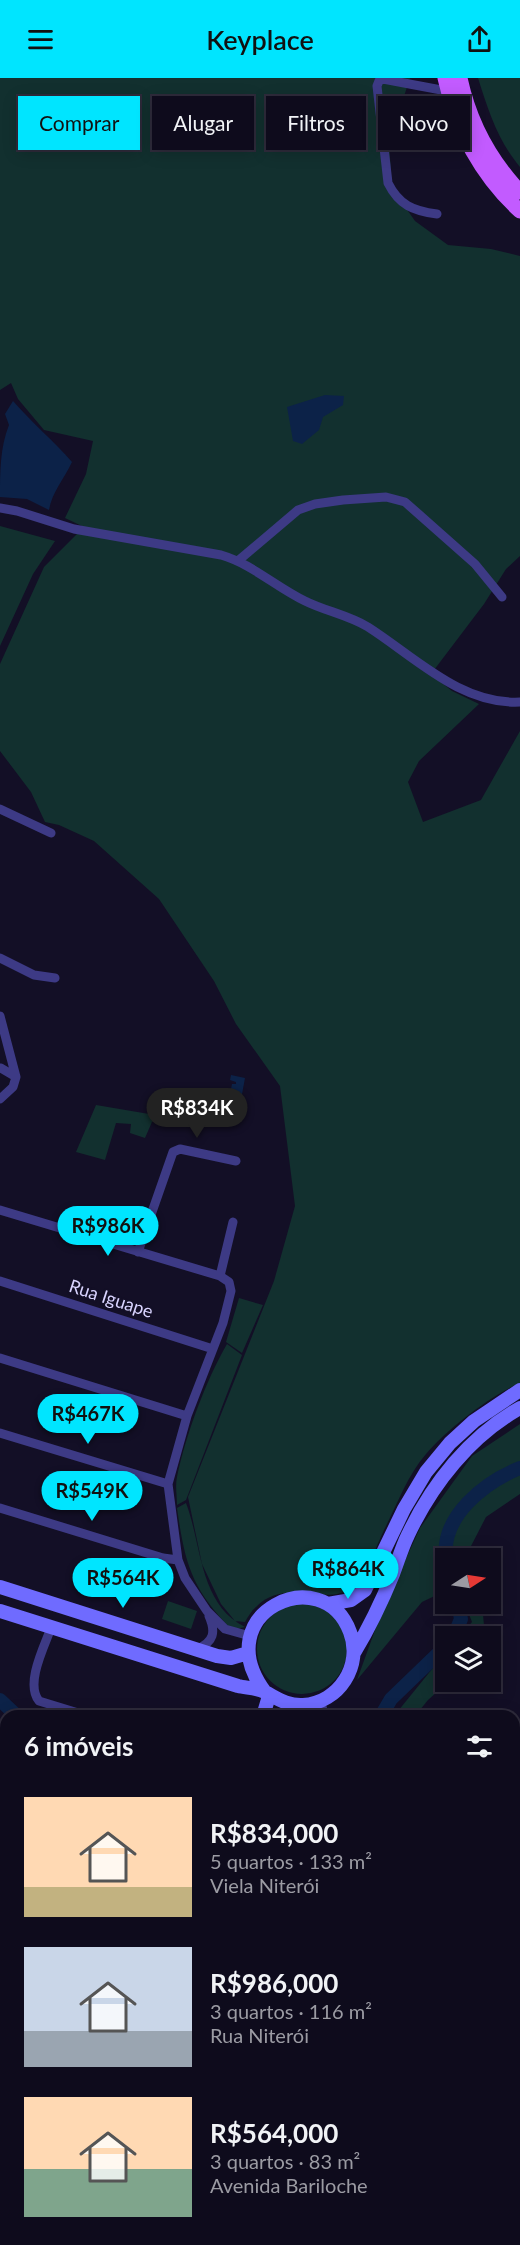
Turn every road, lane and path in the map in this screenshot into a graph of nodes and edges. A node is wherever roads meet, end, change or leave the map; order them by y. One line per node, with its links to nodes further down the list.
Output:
1 (454, 85): 2 (main road); 3 (main road); 4 (street)
2 (520, 192)
3 (520, 211)
4 (437, 214)
5 (0, 508): 6 (street)
6 (239, 560): 7 (street); 8 (street)
7 (502, 597)
8 (520, 702)
9 (0, 808): 10 (street)
10 (51, 833)
11 (0, 958): 12 (street)
12 (55, 978)
13 (0, 1016): 15 (street)
14 (0, 1068): 15 (street)
15 (15, 1073): 16 (street)
16 (0, 1099)
17 (236, 1161): 20 (street)
18 (0, 1210): 20 (street)
19 (233, 1222): 21 (street)
20 (138, 1252): 21 (street)
21 (220, 1276): 23 (street)
22 (0, 1281): 23 (street, Rua Iguape)
23 (213, 1349): 27 (street)
24 (0, 1358): 27 (street)
25 (520, 1390): 33 (main road)
26 (520, 1408): 40 (main road)
27 (187, 1416): 29 (street)
28 (0, 1433): 29 (street)
29 (168, 1484): 31 (street)
30 (0, 1508): 31 (street)
31 (178, 1560): 35 (street)
32 (0, 1587): 38 (main road)
33 (328, 1604): 37 (main road); 40 (main road)
34 (0, 1611): 36 (main road)
35 (207, 1611): 37 (street); 38 (street)
36 (51, 1628): 41 (main road); 43 (street)
37 (250, 1636): 39 (main road)
38 (197, 1649): 39 (main road)
39 (248, 1653): 41 (main road)
40 (354, 1653): 42 (main road)
41 (267, 1694): 42 (main road); 44 (main road)
42 (320, 1701): 45 (street)
43 (68, 1710)
44 (264, 1710)
45 (323, 1710)

